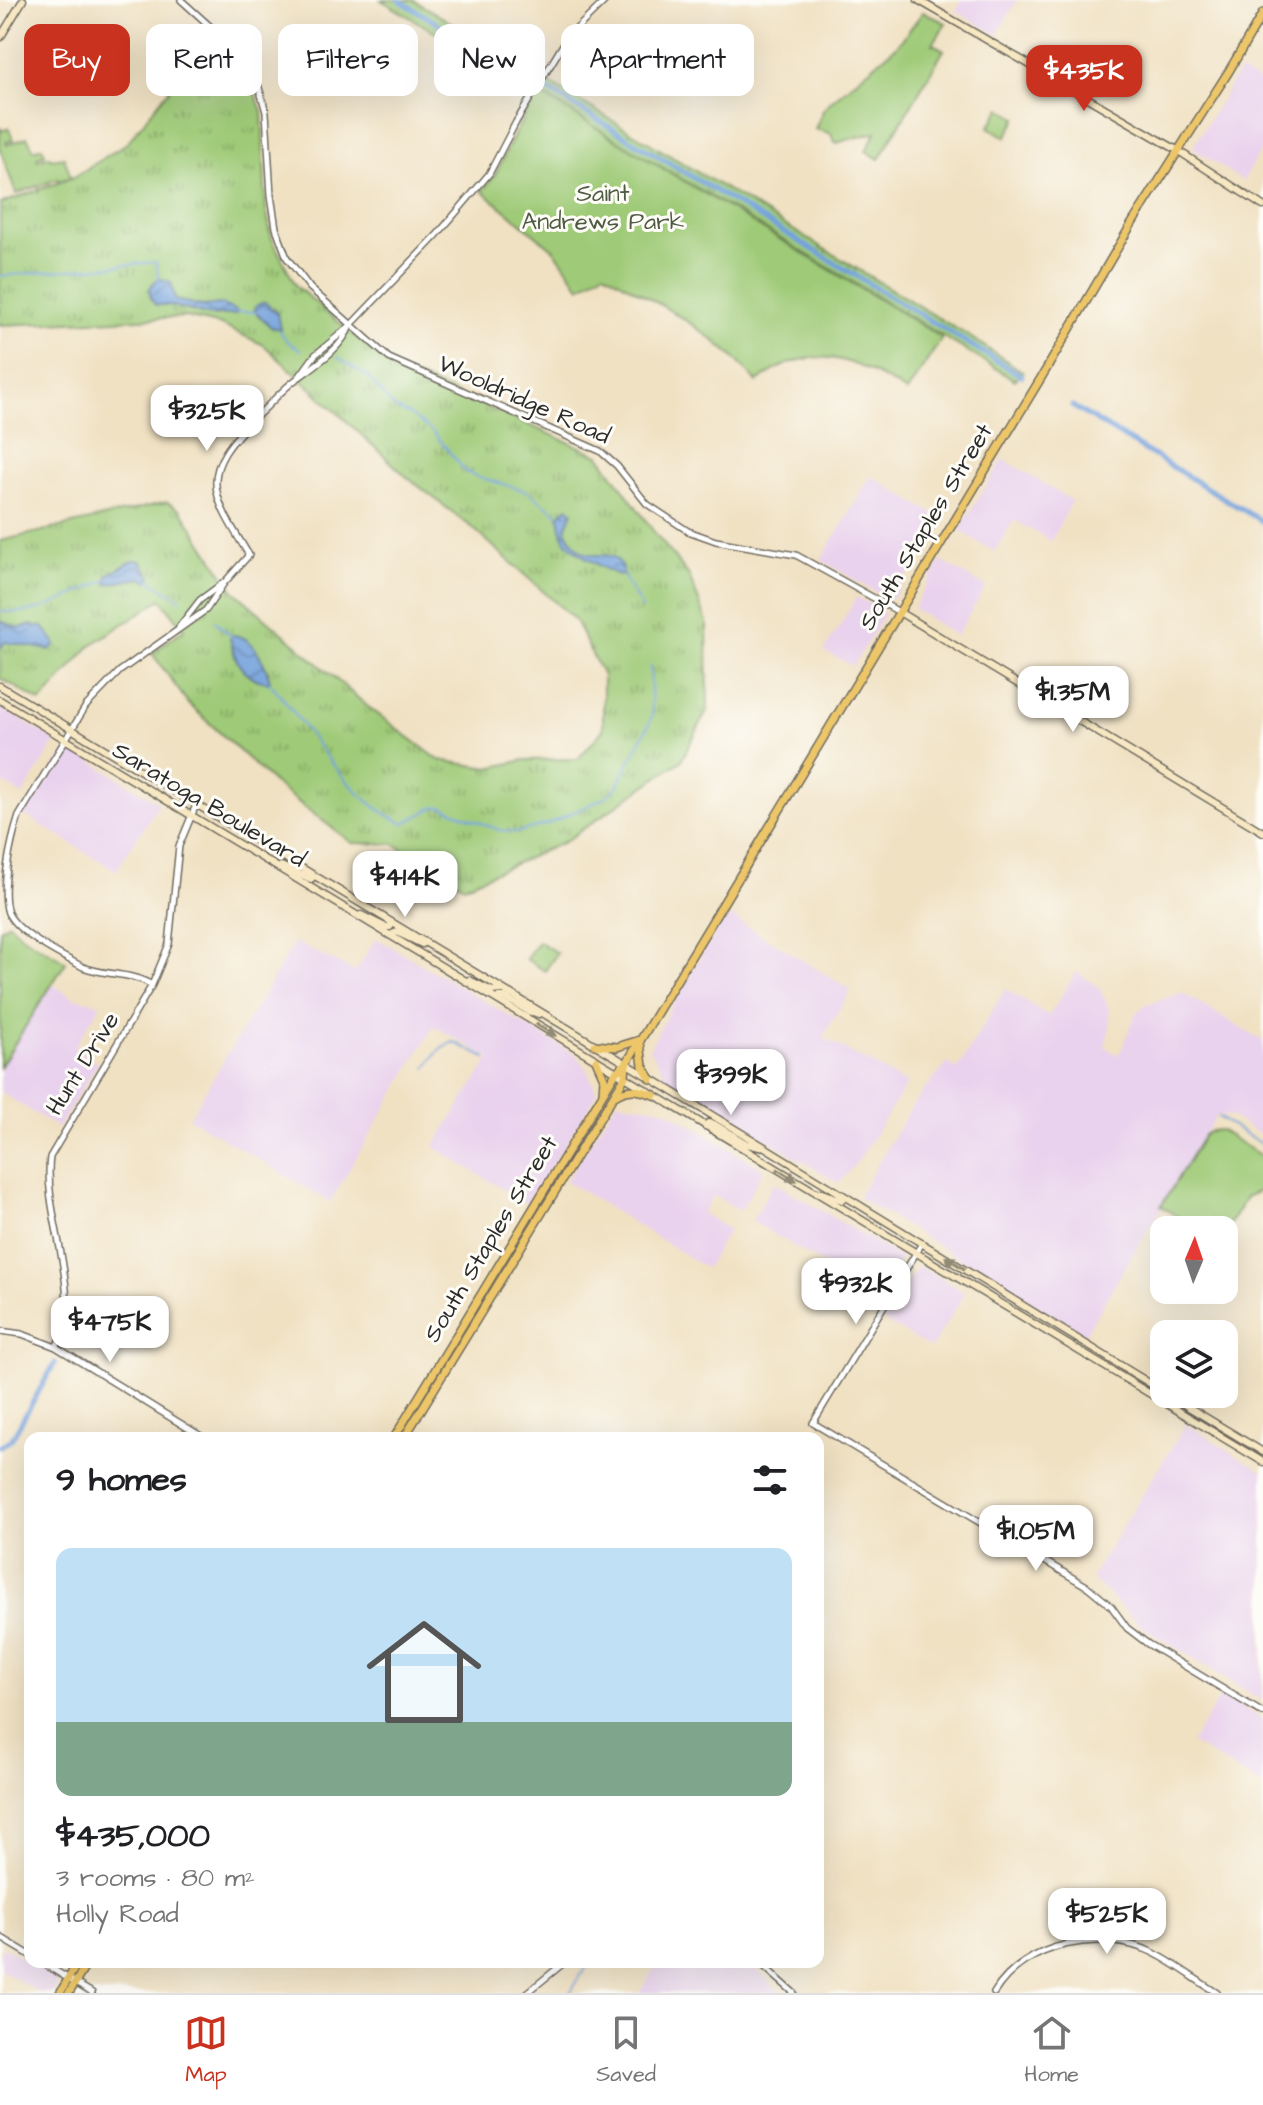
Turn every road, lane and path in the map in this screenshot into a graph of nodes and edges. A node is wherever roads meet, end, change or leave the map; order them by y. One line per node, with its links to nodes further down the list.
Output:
1 (23, 0): 6 (main road)
2 (181, 0): 9 (street, Wooldridge Road)
3 (606, 0): 9 (street)
4 (918, 0): 7 (main road)
5 (1263, 13): 7 (main road, South Staples Street)
6 (0, 38)
7 (1177, 150): 8 (main road); 11 (main road, South Staples Street)
8 (1263, 206)
9 (350, 326): 10 (street); 11 (street, Wooldridge Road)
10 (224, 583): 12 (street); 12 (street)
11 (899, 612): 19 (main road, Wooldridge Road); 33 (main road, South Staples Street)
12 (179, 628): 15 (street)
13 (0, 686): 15 (main road, Saratoga Boulevard)
14 (0, 700): 16 (main road, Saratoga Boulevard)
15 (70, 729): 16 (street); 17 (main road, Saratoga Boulevard)
16 (64, 739): 18 (main road, Saratoga Boulevard); 21 (street)
17 (196, 805): 18 (street, Hunt Drive); 23 (main road, Saratoga Boulevard)
18 (190, 815): 22 (main road, Saratoga Boulevard); 29 (street, Hunt Drive)
19 (1263, 832)
20 (0, 852): 21 (street)
21 (10, 854): 29 (street)
22 (270, 862): 23 (main road); 24 (main road, Saratoga Boulevard)
23 (314, 876): 25 (main road, Saratoga Boulevard)
24 (350, 911): 25 (main road); 26 (main road, Saratoga Boulevard)
25 (393, 923): 27 (main road, Saratoga Boulevard)
26 (390, 935): 27 (main road); 28 (main road, Saratoga Boulevard)
27 (429, 946): 30 (main road, Saratoga Boulevard)
28 (461, 978): 30 (main road); 31 (main road, Saratoga Boulevard)
29 (152, 985): 57 (street, Hunt Drive)
30 (502, 990): 32 (main road, Saratoga Boulevard)
31 (497, 1000): 32 (main road); 35 (main road, Saratoga Boulevard, one-way to 35)
32 (546, 1016): 34 (main road, Saratoga Boulevard)
33 (640, 1040): 34 (main road); 36 (main road, South Staples Street); 39 (main road)
34 (595, 1045): 36 (main road, Saratoga Boulevard)
35 (596, 1060): 37 (main road, Saratoga Boulevard); 40 (main road)
36 (626, 1064): 37 (main road, South Staples Street); 38 (main road, South Staples Street); 39 (main road, Saratoga Boulevard)
37 (616, 1072): 38 (main road, Saratoga Boulevard); 40 (main road, South Staples Street)
38 (625, 1077): 41 (main road, Saratoga Boulevard); 42 (main road, South Staples Street)
39 (651, 1079): 44 (main road, Saratoga Boulevard)
40 (602, 1094): 47 (main road, South Staples Street)
41 (654, 1095): 42 (main road); 43 (main road, Saratoga Boulevard)
42 (611, 1099): 48 (main road, South Staples Street)
43 (705, 1126): 44 (main road); 45 (main road, Saratoga Boulevard, one-way to 45)
44 (768, 1149): 46 (main road, Saratoga Boulevard)
45 (813, 1191): 46 (main road); 50 (main road, Saratoga Boulevard)
46 (846, 1197): 49 (main road, Saratoga Boulevard)
47 (529, 1215): 48 (main road); 51 (main road, South Staples Street)
48 (530, 1230): 52 (main road, South Staples Street)
49 (922, 1243): 50 (street); 58 (main road, Saratoga Boulevard, one-way to 49)
50 (917, 1253): 55 (main road, Saratoga Boulevard); 70 (street)
51 (473, 1307): 52 (main road); 53 (main road, South Staples Street)
52 (473, 1324): 56 (main road, South Staples Street)
53 (463, 1325): 56 (main road); 64 (main road, South Staples Street)
54 (0, 1331): 57 (street)
55 (1064, 1341): 58 (main road); 61 (main road, Saratoga Boulevard)
56 (461, 1343): 65 (main road, South Staples Street)
57 (56, 1347): 63 (street)
58 (1094, 1350): 59 (main road, Saratoga Boulevard)
59 (1150, 1383)
60 (1191, 1408): 62 (main road, Saratoga Boulevard)
61 (1205, 1426): 62 (main road); 66 (main road, Saratoga Boulevard)
62 (1227, 1430): 67 (main road, Saratoga Boulevard)
63 (194, 1432)
64 (398, 1432)
65 (408, 1432)
66 (1225, 1439): 67 (main road); 69 (main road, Saratoga Boulevard)
67 (1244, 1440): 68 (main road, Saratoga Boulevard)
68 (1263, 1452)
69 (1263, 1462)
70 (1263, 1713)
71 (0, 1937): 72 (street)
72 (24, 1951)
73 (51, 1968): 78 (street)
74 (76, 1968): 78 (main road)
75 (83, 1968): 78 (main road)
76 (558, 1968): 82 (street)
77 (766, 1968): 83 (street)
78 (72, 1981): 79 (main road); 80 (main road); 81 (street)
79 (60, 1993)
80 (69, 1993)
81 (92, 1993)
82 (527, 1993)
83 (794, 1993)
84 (994, 1993): 85 (street)
85 (1217, 1993)

